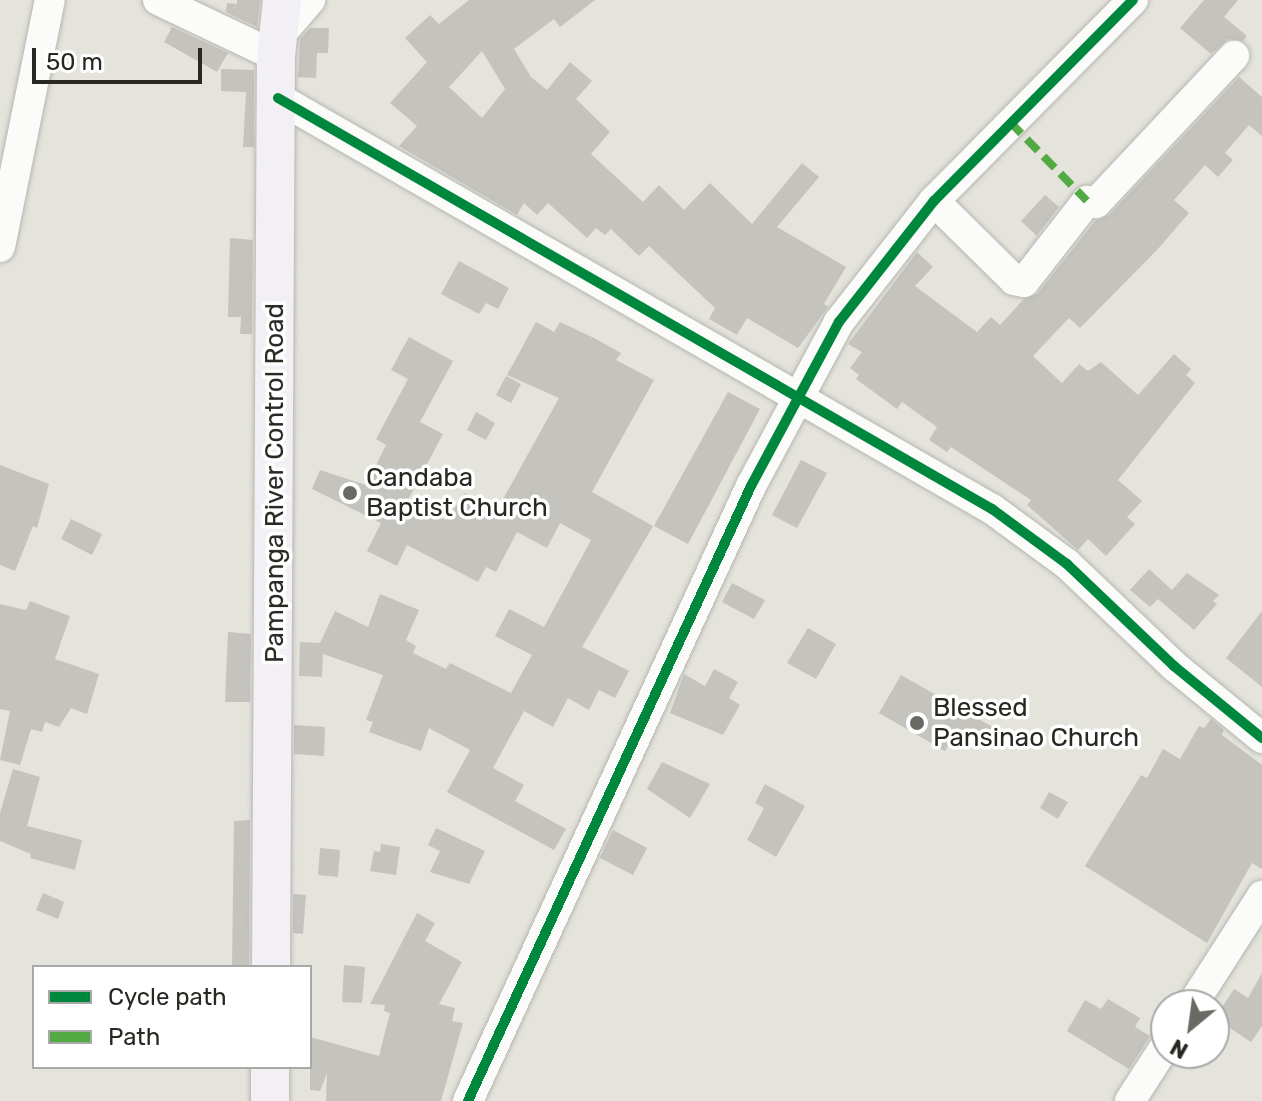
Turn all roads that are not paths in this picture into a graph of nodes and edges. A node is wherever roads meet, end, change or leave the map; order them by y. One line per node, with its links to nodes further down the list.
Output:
1 (50, 0): 9 (street)
2 (158, 0): 5 (street)
3 (310, 0): 5 (street)
4 (1133, 0): 8 (street)
5 (279, 31): 7 (main road, Pampanga River Control Road)
6 (1234, 56): 8 (street)
7 (278, 98): 10 (street); 13 (main road, Pampanga River Control Road)
8 (934, 201): 10 (street)
9 (0, 247)
10 (799, 398): 11 (street); 18 (street)
11 (1262, 738)
12 (1262, 896): 14 (street)
13 (271, 965)
14 (1202, 989)
15 (270, 1069): 17 (main road)
16 (1151, 1069): 19 (street)
17 (270, 1101)
18 (468, 1101)
19 (1130, 1101)

